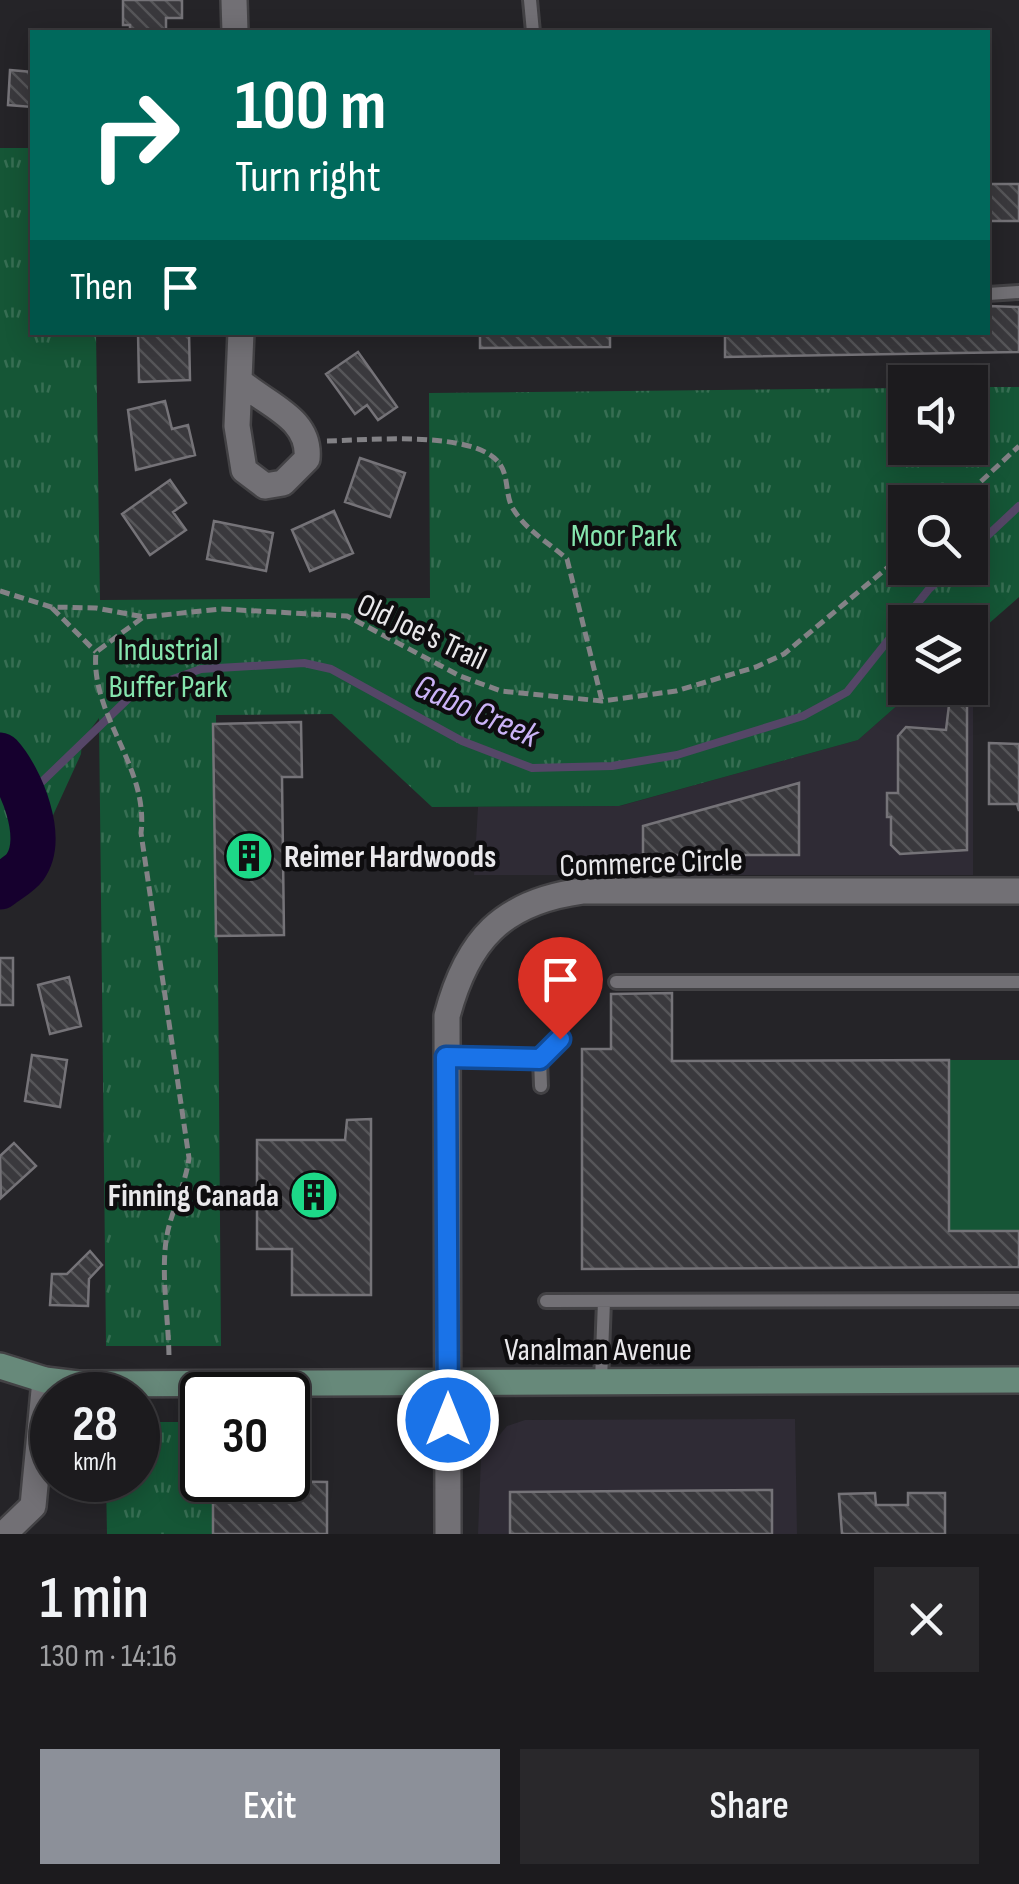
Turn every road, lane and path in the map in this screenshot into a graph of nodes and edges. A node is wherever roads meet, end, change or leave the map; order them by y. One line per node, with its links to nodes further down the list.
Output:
1 (234, 0): 3 (street)
2 (530, 0): 4 (lane)
3 (235, 30)
4 (533, 30)
5 (1019, 292): 6 (lane)
6 (990, 294)
7 (241, 335): 8 (street)
8 (242, 384): 9 (street); 9 (street)
9 (307, 443): 17 (path)
10 (1019, 446): 11 (path)
11 (977, 485)
12 (888, 566): 17 (path, Old Joe's Trail)
13 (0, 591): 14 (path, Old Joe's Trail)
14 (51, 607): 15 (path, Old Joe's Trail); 16 (path)
15 (144, 617): 16 (path); 17 (path, Old Joe's Trail)
16 (96, 652): 34 (path)
17 (602, 701)
18 (1019, 892): 22 (street, Commerce Circle)
19 (616, 982): 20 (lane)
20 (1019, 982)
21 (560, 1039): 23 (lane)
22 (446, 1057): 23 (lane); 32 (street, Commerce Circle)
23 (540, 1059): 24 (lane)
24 (541, 1086)
25 (1019, 1300): 27 (lane)
26 (546, 1301): 27 (lane)
27 (604, 1301): 30 (lane)
28 (0, 1366): 29 (street, Vanalman Avenue)
29 (30, 1375)
30 (600, 1380): 31 (street, Vanalman Avenue); 32 (street, Vanalman Avenue)
31 (1019, 1380)
32 (449, 1382): 34 (street, Vanalman Avenue); 37 (street, Commerce Circle)
33 (160, 1383): 34 (street, Vanalman Avenue)
34 (169, 1383)
35 (33, 1502): 36 (street)
36 (4, 1534)
37 (448, 1534)

